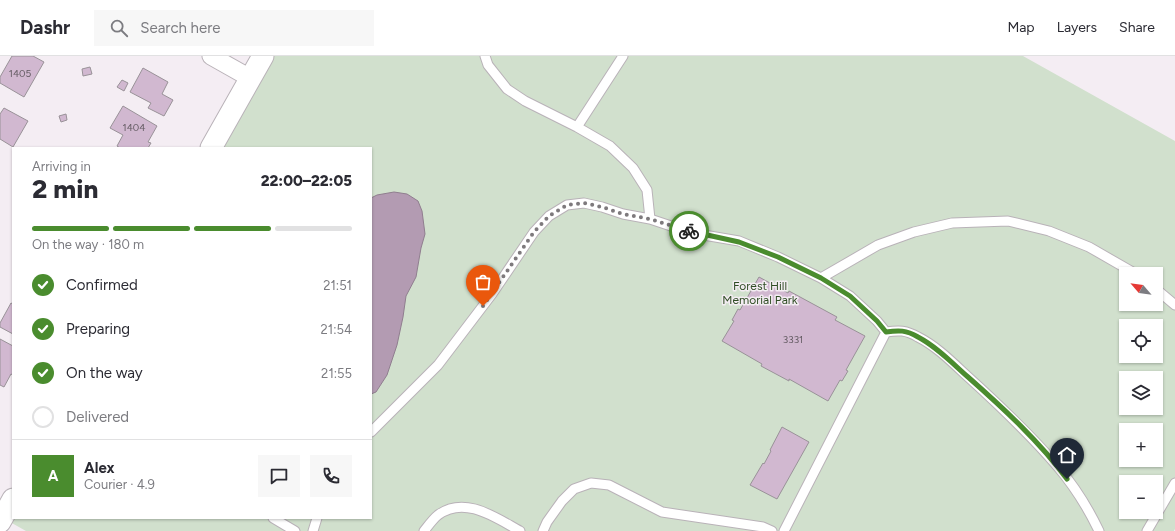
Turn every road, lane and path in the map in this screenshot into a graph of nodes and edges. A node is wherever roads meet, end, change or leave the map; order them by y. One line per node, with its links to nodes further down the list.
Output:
1 (211, 56): 5 (street)
2 (263, 56): 5 (street)
3 (485, 56): 6 (lane)
4 (624, 56): 6 (lane)
5 (250, 78): 7 (street)
6 (578, 127): 8 (lane)
7 (212, 147)
8 (650, 219): 10 (lane); 14 (lane)
9 (1124, 267): 10 (lane)
10 (821, 278): 13 (lane)
11 (1163, 295): 12 (lane)
12 (1175, 305)
13 (886, 332): 26 (lane); 27 (lane)
14 (372, 431)
15 (1175, 483): 28 (lane)
16 (12, 501): 19 (street)
17 (275, 519): 20 (lane)
18 (317, 519): 21 (lane)
19 (0, 522)
20 (295, 531)
21 (313, 531)
22 (424, 531): 23 (lane)
23 (520, 531)
24 (543, 531): 25 (lane)
25 (772, 531)
26 (784, 531)
27 (1099, 531)
28 (1147, 531)

